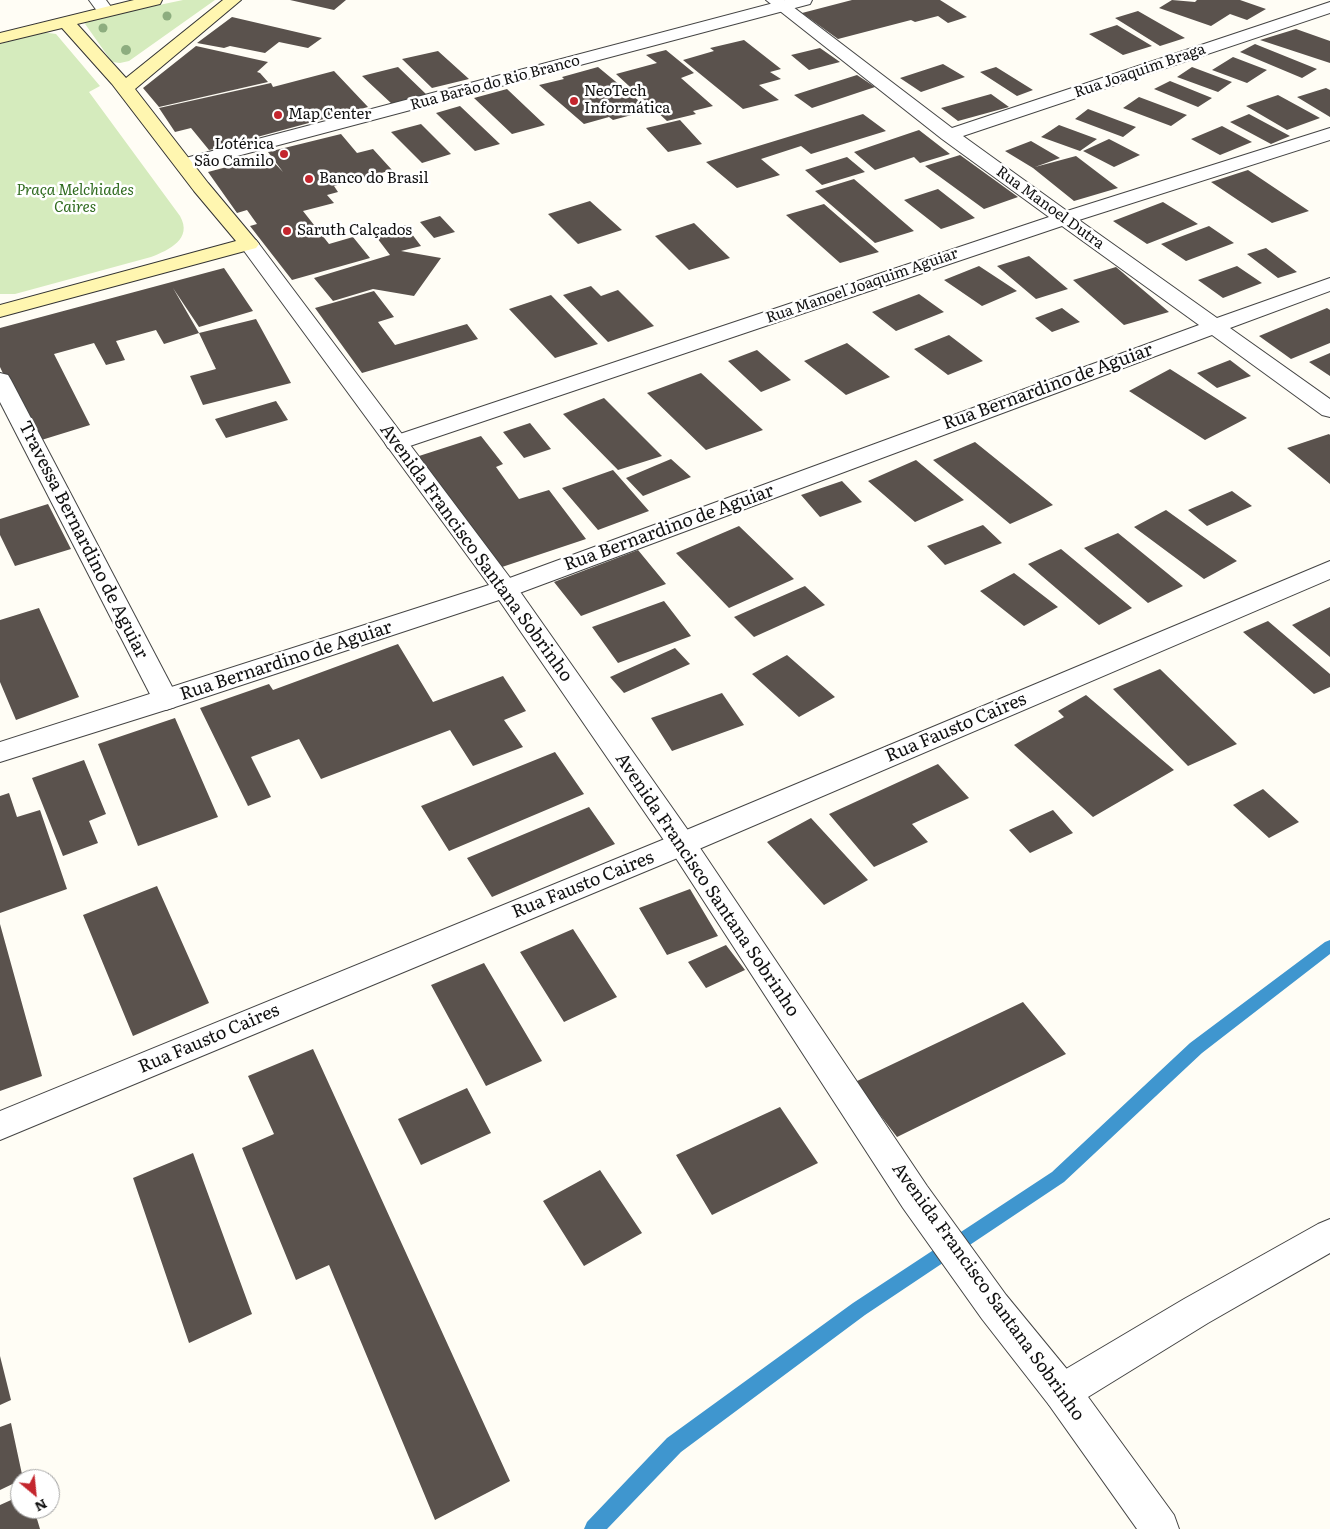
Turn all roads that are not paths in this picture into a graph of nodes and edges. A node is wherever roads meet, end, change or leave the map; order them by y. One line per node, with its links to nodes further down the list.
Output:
1 (154, 0): 5 (main road)
2 (232, 0): 9 (main road)
3 (804, 0): 4 (street, Rua Barão do Rio Branco)
4 (779, 3): 11 (street, Rua Manoel Dutra); 12 (street, Rua Barão do Rio Branco)
5 (102, 6): 7 (main road)
6 (1330, 7): 11 (street, Rua Joaquim Braga)
7 (64, 21): 8 (main road); 9 (main road)
8 (0, 38)
9 (125, 88): 12 (main road)
10 (1330, 134): 13 (street, Rua Manoel Joaquim Aguiar)
11 (949, 135): 13 (street, Rua Manoel Dutra)
12 (185, 164): 14 (main road)
13 (1064, 218): 17 (street, Rua Manoel Dutra); 20 (street, Rua Manoel Joaquim Aguiar)
14 (249, 244): 16 (main road); 20 (street, Avenida Francisco Santana Sobrinho)
15 (1330, 284): 17 (street, Rua Bernardino de Aguiar)
16 (0, 311)
17 (1214, 325): 19 (street, Rua Manoel Dutra); 22 (street, Rua Bernardino de Aguiar)
18 (0, 380): 23 (street, Travessa Bernardino de Aguiar)
19 (1330, 410)
20 (396, 443): 22 (street, Avenida Francisco Santana Sobrinho)
21 (1330, 570): 25 (street, Rua Fausto Caires)
22 (505, 589): 23 (street, Rua Bernardino de Aguiar); 25 (street, Avenida Francisco Santana Sobrinho)
23 (166, 700): 24 (street, Rua Bernardino de Aguiar)
24 (0, 752)
25 (682, 844): 26 (street, Rua Fausto Caires); 28 (street, Avenida Francisco Santana Sobrinho)
26 (0, 1126)
27 (1330, 1236): 28 (street)
28 (1062, 1392): 29 (street, Avenida Francisco Santana Sobrinho)
29 (1160, 1529)

